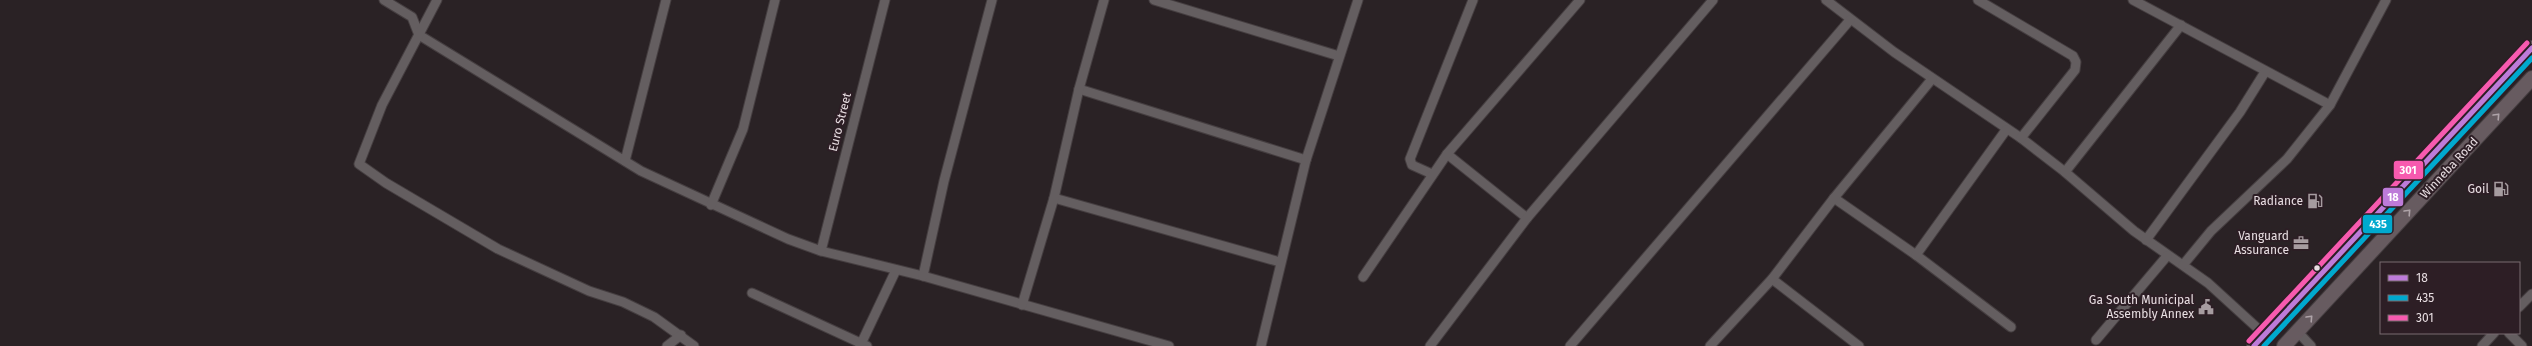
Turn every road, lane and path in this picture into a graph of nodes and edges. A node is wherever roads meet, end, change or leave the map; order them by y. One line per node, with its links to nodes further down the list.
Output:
1 (384, 0): 19 (street)
2 (437, 0): 19 (street)
3 (666, 0): 31 (street)
4 (775, 0): 36 (street)
5 (885, 0): 39 (street, Euro Street)
6 (992, 0): 45 (street)
7 (1104, 0): 25 (street)
8 (1154, 0): 21 (street)
9 (1358, 0): 21 (street)
10 (1473, 0): 33 (street)
11 (1580, 0): 29 (street)
12 (1713, 0): 37 (street)
13 (1826, 0): 17 (street)
14 (1978, 0): 28 (street)
15 (2133, 0): 18 (street)
16 (2386, 0): 26 (street)
17 (1850, 20): 23 (street); 65 (street)
18 (2181, 25): 22 (street); 32 (street)
19 (419, 35): 31 (street); 56 (street)
20 (2532, 48): 57 (highway, Winneba Road)
21 (1339, 56): 30 (street)
22 (2265, 72): 26 (street); 38 (street)
23 (1932, 79): 27 (street); 35 (street)
24 (2530, 84): 53 (highway, Winneba Road, one-way to 24)
25 (1079, 90): 30 (street); 34 (street)
26 (2330, 105): 43 (street)
27 (2006, 130): 28 (street); 40 (street)
28 (2021, 138): 32 (street)
29 (1447, 154): 33 (street); 37 (street)
30 (1306, 160): 42 (street)
31 (625, 161): 36 (street)
32 (2066, 172): 38 (street)
33 (1432, 174): 46 (street)
34 (1054, 198): 42 (street); 50 (street)
35 (1834, 198): 40 (street); 47 (street)
36 (711, 205): 39 (street)
37 (1527, 218): 64 (street)
38 (2146, 240): 41 (street)
39 (821, 251): 44 (street)
40 (1916, 255): 52 (street)
41 (2167, 256): 43 (street); 58 (street)
42 (1280, 262): 63 (street)
43 (2183, 265): 57 (street)
44 (896, 270): 45 (street); 59 (street)
45 (923, 276): 50 (street)
46 (1363, 277)
47 (1772, 279): 66 (street); 67 (street)
48 (752, 293): 59 (street)
49 (2532, 294): 51 (street)
50 (1022, 305): 62 (street)
51 (2520, 306)
52 (2011, 327)
53 (2298, 332): 69 (highway, Winneba Road); 70 (street)
54 (2493, 334): 71 (street)
55 (2510, 334): 72 (street)
56 (681, 335): 60 (street); 61 (street)
57 (2265, 335): 68 (highway, Winneba Road)
58 (2096, 340)
59 (862, 345)
60 (667, 346)
61 (694, 346)
62 (1169, 346)
63 (1261, 346)
64 (1430, 346)
65 (1570, 346)
66 (1710, 346)
67 (1859, 346)
68 (2254, 346)
69 (2284, 346)
70 (2311, 346)
71 (2482, 346)
72 (2522, 346)

